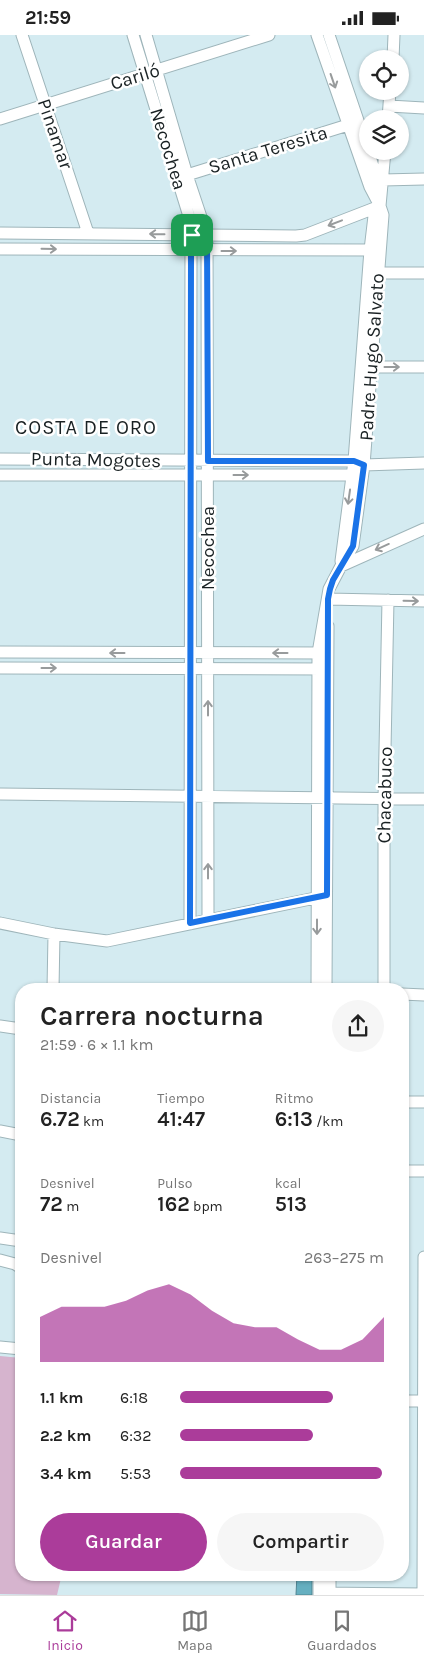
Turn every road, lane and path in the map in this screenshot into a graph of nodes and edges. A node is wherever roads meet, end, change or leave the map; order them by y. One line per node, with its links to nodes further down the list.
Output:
1 (22, 35): 12 (street, Pinamar)
2 (133, 35): 10 (street, Necochea)
3 (146, 35): 9 (street, Necochea)
4 (269, 35): 9 (street, Cariló)
5 (317, 35): 18 (street, one-way to 18)
6 (329, 35): 17 (street)
7 (394, 35): 8 (street)
8 (393, 50)
9 (156, 71): 10 (street, Cariló); 21 (street, Necochea)
10 (145, 74): 12 (street, Cariló); 28 (street, Necochea)
11 (389, 100): 13 (street)
12 (44, 105): 16 (street, Cariló); 27 (street, Pinamar)
13 (389, 106): 14 (street); 15 (street)
14 (424, 108)
15 (389, 110)
16 (0, 119)
17 (359, 124)
18 (348, 125): 21 (street, Santa Teresita); 24 (street)
19 (371, 160): 23 (street)
20 (384, 160): 23 (street, Padre Hugo Salvato)
21 (187, 175): 29 (street, Necochea)
22 (424, 179): 23 (street)
23 (383, 180): 24 (street); 25 (street, Padre Hugo Salvato)
24 (370, 187): 25 (street)
25 (380, 206): 29 (street, one-way to 29); 31 (street, Padre Hugo Salvato)
26 (0, 233): 27 (street)
27 (88, 233): 28 (street, one-way to 27)
28 (192, 235): 29 (street); 32 (street, Necochea)
29 (207, 235): 33 (street, Necochea)
30 (0, 249): 32 (street, one-way to 32)
31 (375, 250): 33 (street, one-way to 31); 34 (street, Padre Hugo Salvato)
32 (191, 251): 33 (street); 39 (street, Necochea)
33 (208, 251): 40 (street, Necochea)
34 (373, 273): 35 (street); 36 (street, Padre Hugo Salvato)
35 (424, 273)
36 (366, 367): 37 (street, one-way to 37); 41 (street, Padre Hugo Salvato)
37 (424, 367)
38 (0, 459): 39 (street, Punta Mogotes)
39 (190, 461): 40 (street, Punta Mogotes); 44 (street, Necochea)
40 (208, 461): 41 (street, Punta Mogotes); 45 (street, Necochea)
41 (359, 463): 42 (street, Punta Mogotes); 46 (street); 48 (street, Padre Hugo Salvato)
42 (424, 463)
43 (0, 475): 44 (street, Punta Mogotes)
44 (190, 475): 45 (street, Punta Mogotes); 53 (street, Necochea)
45 (208, 475): 46 (street, Punta Mogotes, one-way to 46); 54 (street, Necochea)
46 (352, 475): 48 (street, Padre Hugo Salvato, one-way to 48)
47 (424, 529): 48 (street, one-way to 48)
48 (341, 566): 49 (street, Padre Hugo Salvato)
49 (328, 599): 50 (street); 55 (street, Padre Hugo Salvato)
50 (388, 600): 51 (street, one-way to 51); 64 (street, Chacabuco)
51 (424, 601)
52 (0, 652): 53 (street, one-way to 52)
53 (190, 653): 54 (street); 57 (street, Necochea)
54 (208, 653): 55 (street, one-way to 54); 58 (street, Necochea)
55 (323, 653): 59 (street, Padre Hugo Salvato)
56 (0, 668): 57 (street, one-way to 57)
57 (190, 669): 58 (street); 61 (street, Necochea)
58 (208, 669): 59 (street); 62 (street, Necochea, one-way to 58)
59 (323, 669): 63 (street, Padre Hugo Salvato)
60 (0, 794): 61 (street)
61 (190, 795): 62 (street); 69 (street, Necochea)
62 (208, 796): 63 (street); 67 (street, Necochea, one-way to 62)
63 (322, 798): 64 (street); 66 (street, Padre Hugo Salvato)
64 (384, 799): 65 (street); 74 (street, Chacabuco)
65 (424, 799)
66 (322, 896): 67 (street); 72 (street, Padre Hugo Salvato, one-way to 72); 73 (street, Padre Hugo Salvato)
67 (208, 920): 69 (street)
68 (0, 923): 70 (street)
69 (190, 923): 70 (street)
70 (54, 934): 71 (street)
71 (53, 983)
72 (317, 983)
73 (326, 983)
74 (384, 983)
75 (409, 994): 76 (street)
76 (424, 995)
77 (0, 1026): 78 (street)
78 (15, 1028)
79 (409, 1102): 80 (street)
80 (424, 1102)
81 (0, 1131): 82 (street)
82 (15, 1134)
83 (409, 1171): 84 (street)
84 (424, 1171)
85 (0, 1238): 86 (street)
86 (15, 1240)
87 (424, 1257): 93 (street)
88 (0, 1260): 89 (street)
89 (15, 1264)
90 (0, 1347): 91 (street)
91 (15, 1348)
92 (409, 1401): 93 (street)
93 (424, 1401): 97 (street)
94 (321, 1581): 96 (street)
95 (328, 1581): 96 (street)
96 (325, 1594): 97 (street)
97 (423, 1594)

